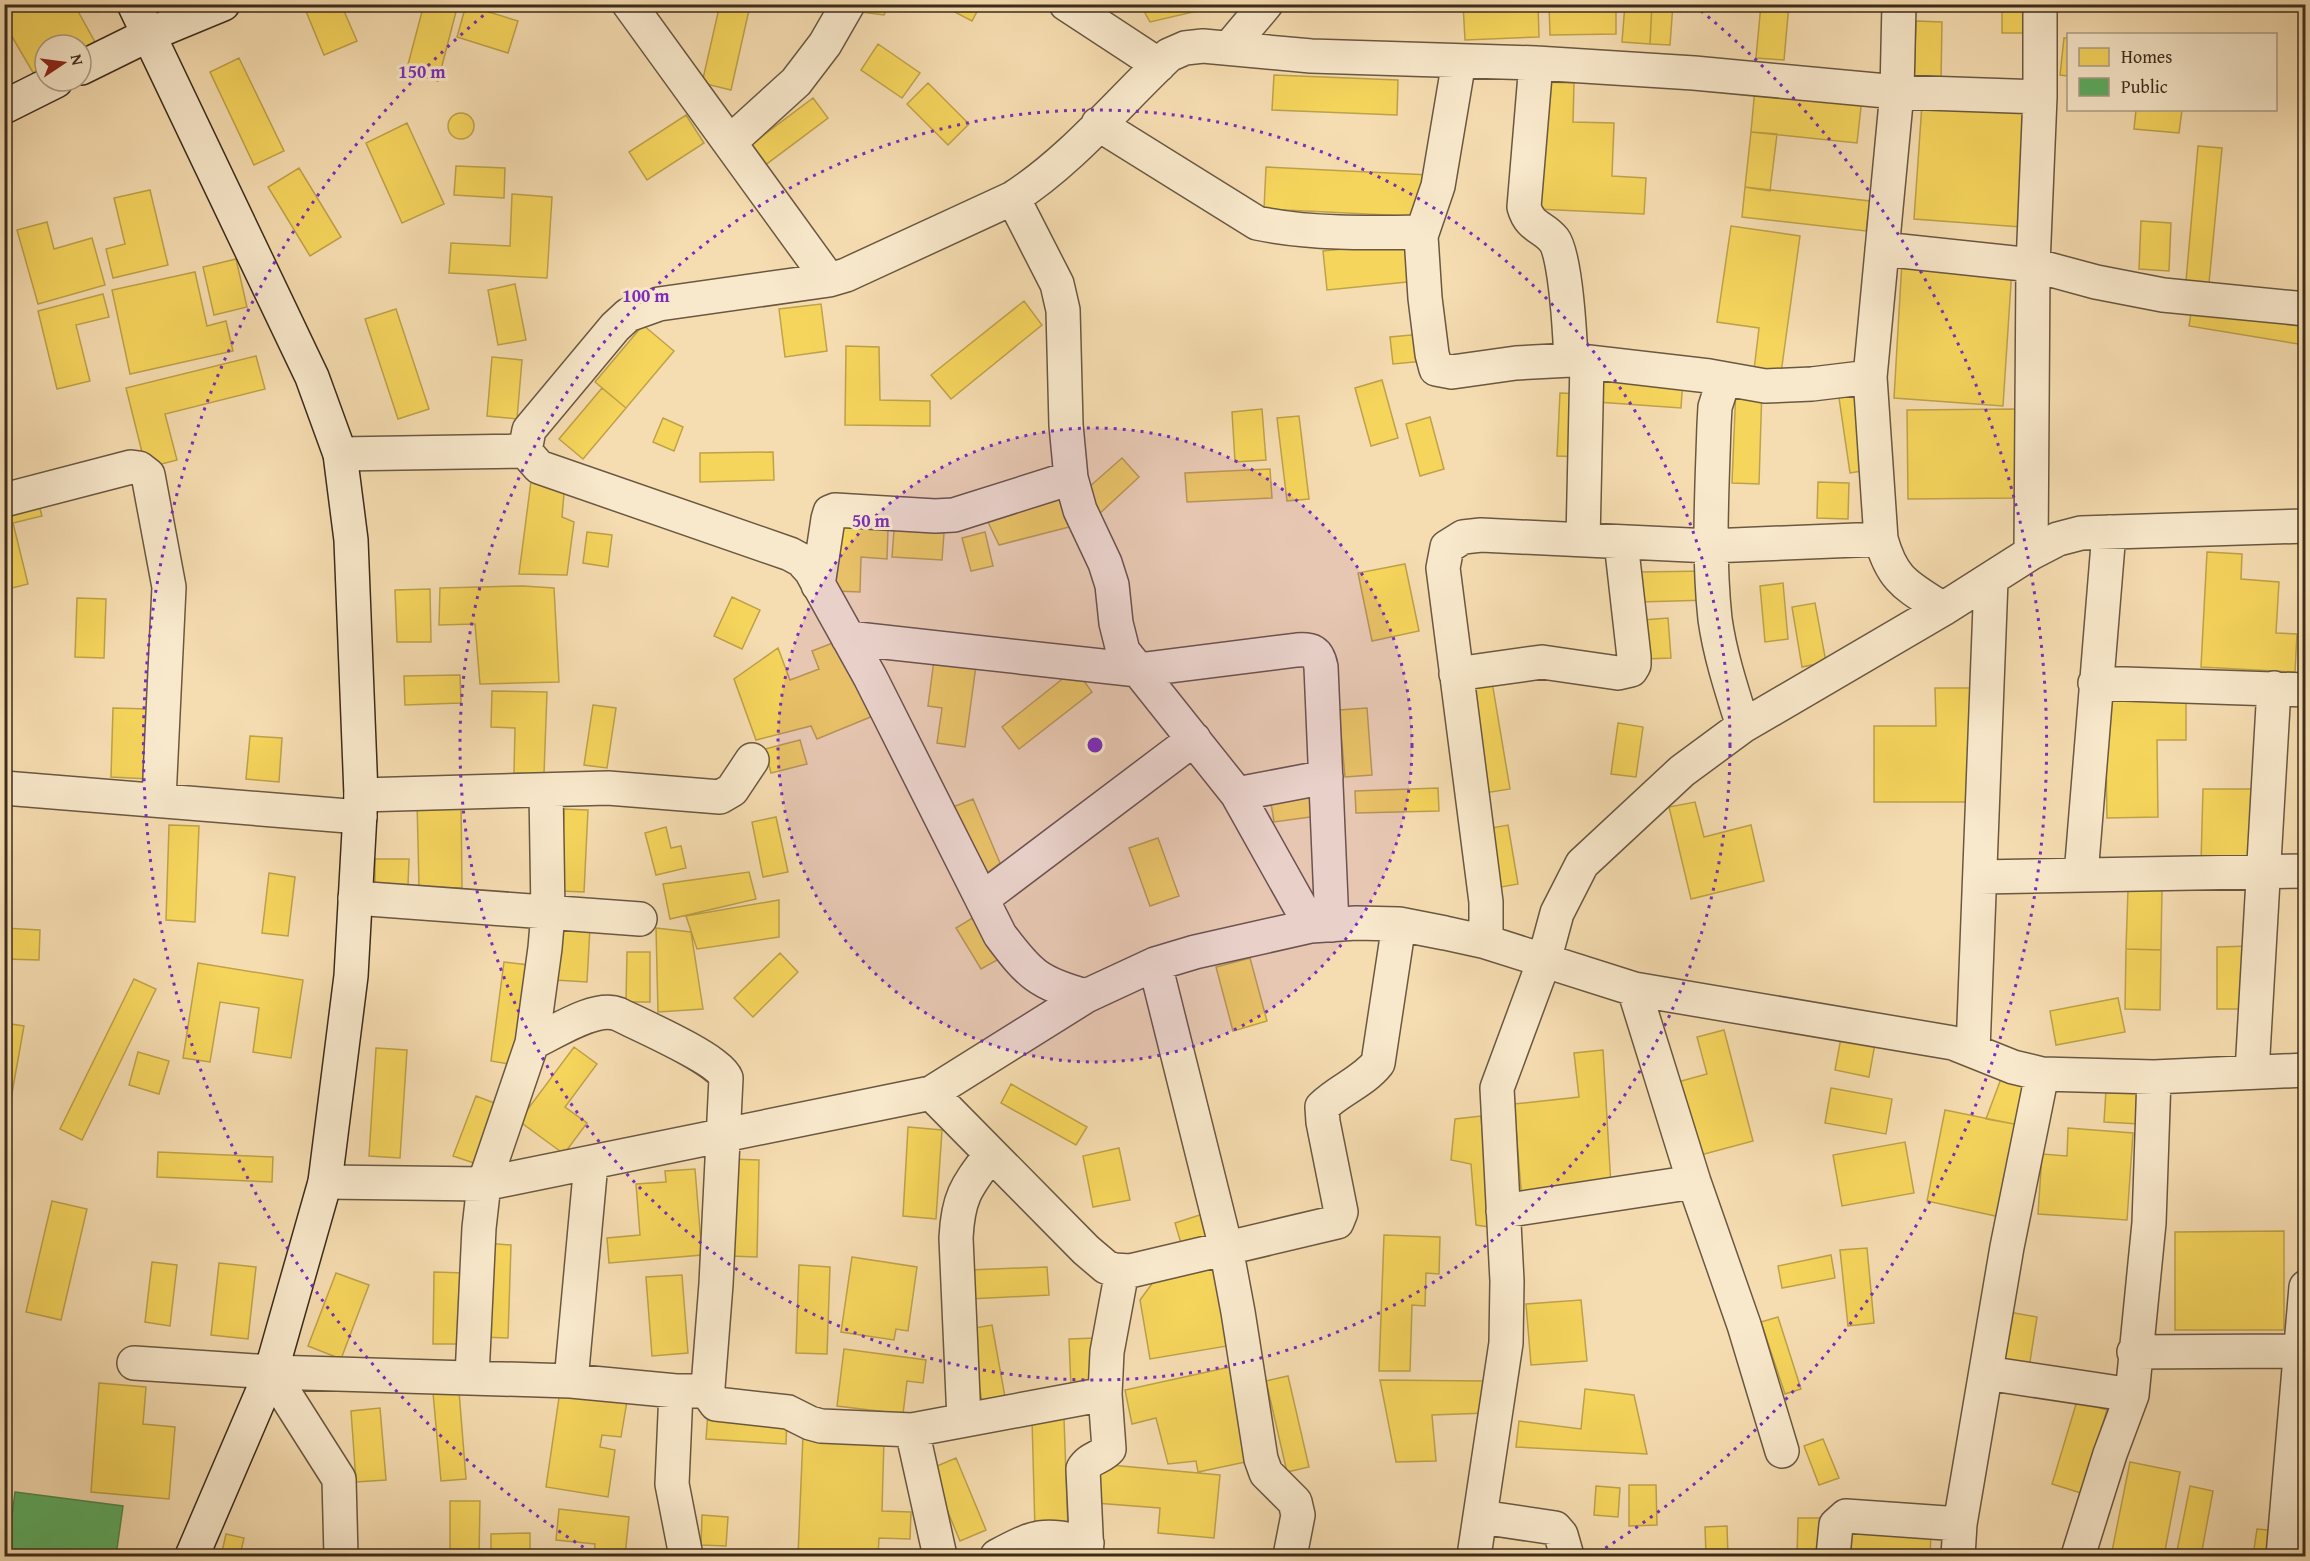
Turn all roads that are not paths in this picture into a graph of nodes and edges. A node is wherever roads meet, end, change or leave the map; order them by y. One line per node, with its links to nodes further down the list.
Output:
1 (134, 4): 9 (street)
2 (224, 4): 9 (street)
3 (629, 4): 20 (street)
4 (848, 4): 20 (street)
5 (1066, 4): 14 (street)
6 (1266, 4): 10 (street)
7 (1899, 4): 16 (street)
8 (2040, 4): 17 (street)
9 (148, 35): 12 (street); 31 (street)
10 (1229, 48): 11 (street); 14 (street)
11 (1459, 61): 13 (street); 22 (street)
12 (93, 63)
13 (1536, 63): 16 (street); 27 (street)
14 (1159, 64): 19 (street)
15 (33, 92): 18 (street)
16 (1897, 92): 17 (street); 23 (street)
17 (2040, 97): 24 (street)
18 (4, 107)
19 (1098, 124): 21 (street); 22 (street)
20 (730, 142): 25 (street)
21 (1013, 198): 25 (street); 32 (street)
22 (1422, 232): 27 (street)
23 (1882, 249): 24 (street); 28 (street)
24 (2032, 265): 26 (street); 40 (street)
25 (830, 280): 30 (street)
26 (2306, 309)
27 (1579, 361): 29 (street); 37 (street)
28 (1870, 377): 29 (street); 36 (street)
29 (1724, 379): 39 (street)
30 (525, 451): 31 (street); 42 (street)
31 (340, 454): 57 (street)
32 (1071, 478): 42 (street); 45 (street)
33 (4, 500): 56 (street)
34 (2306, 526): 35 (street)
35 (2109, 532): 40 (street); 47 (street)
36 (1881, 539): 39 (street); 43 (street)
37 (1583, 540): 38 (street); 46 (street)
38 (1621, 542): 39 (street); 46 (street)
39 (1710, 546): 49 (street)
40 (2031, 553): 41 (street)
41 (1991, 580): 43 (street); 61 (street)
42 (819, 585): 44 (street)
43 (1943, 609): 49 (street)
44 (848, 638): 45 (street); 63 (street)
45 (1138, 670): 50 (street); 52 (street)
46 (1456, 674): 68 (street)
47 (2095, 683): 48 (street); 60 (street)
48 (2290, 689): 58 (street)
49 (1743, 726): 69 (street)
50 (1194, 740): 55 (street); 63 (street)
51 (752, 760): 54 (street)
52 (1326, 777): 55 (street); 67 (street)
53 (4, 788): 56 (street)
54 (546, 790): 57 (street); 64 (street)
55 (1237, 794): 67 (street)
56 (159, 800): 57 (street)
57 (360, 806): 62 (street)
58 (2263, 870): 59 (street); 60 (street); 76 (street)
59 (2306, 871)
60 (2080, 875): 61 (street)
61 (1980, 877): 74 (street)
62 (356, 898): 64 (street); 83 (street)
63 (982, 899): 72 (street)
64 (548, 913): 65 (street); 73 (street)
65 (640, 919)
66 (1399, 924): 67 (street); 68 (street); 87 (street)
67 (1322, 925): 70 (street)
68 (1486, 942): 69 (street)
69 (1544, 961): 71 (street); 86 (street)
70 (1155, 964): 72 (street); 87 (street)
71 (1634, 989): 74 (street); 84 (street)
72 (1086, 996): 79 (street)
73 (532, 1043): 80 (street); 85 (street)
74 (1973, 1050): 77 (street)
75 (2306, 1071): 76 (street)
76 (2252, 1072): 78 (street)
77 (2042, 1074): 78 (street); 94 (street)
78 (2154, 1077): 91 (street)
79 (931, 1093): 80 (street); 81 (street)
80 (722, 1137): 82 (street); 97 (street)
81 (991, 1154): 88 (street); 100 (street)
82 (591, 1163): 85 (street); 96 (street)
83 (325, 1182): 85 (street); 93 (street)
84 (1694, 1182): 86 (street); 102 (street)
85 (484, 1184): 95 (street)
86 (1503, 1211): 103 (street)
87 (1226, 1248): 88 (street); 111 (street)
88 (1122, 1271): 98 (street)
89 (2306, 1287): 90 (street)
90 (2299, 1351): 91 (street); 117 (street)
91 (2134, 1352): 99 (street)
92 (134, 1363): 93 (street)
93 (271, 1372): 95 (street); 106 (street); 107 (street)
94 (1986, 1373): 99 (street); 104 (street)
95 (472, 1377): 96 (street)
96 (571, 1381): 97 (street)
97 (690, 1390): 101 (street); 108 (street)
98 (1105, 1394): 100 (street); 105 (street)
99 (2132, 1395): 116 (street)
100 (964, 1420): 101 (street)
101 (912, 1430): 109 (street)
102 (1782, 1451)
103 (1481, 1517): 112 (street); 113 (street)
104 (1960, 1524): 114 (street); 115 (street)
105 (1087, 1550): 110 (street)
106 (192, 1557)
107 (341, 1557)
108 (686, 1557)
109 (940, 1557)
110 (997, 1557)
111 (1290, 1557)
112 (1474, 1557)
113 (1567, 1557)
114 (1833, 1557)
115 (1958, 1557)
116 (2078, 1557)
117 (2283, 1557)

